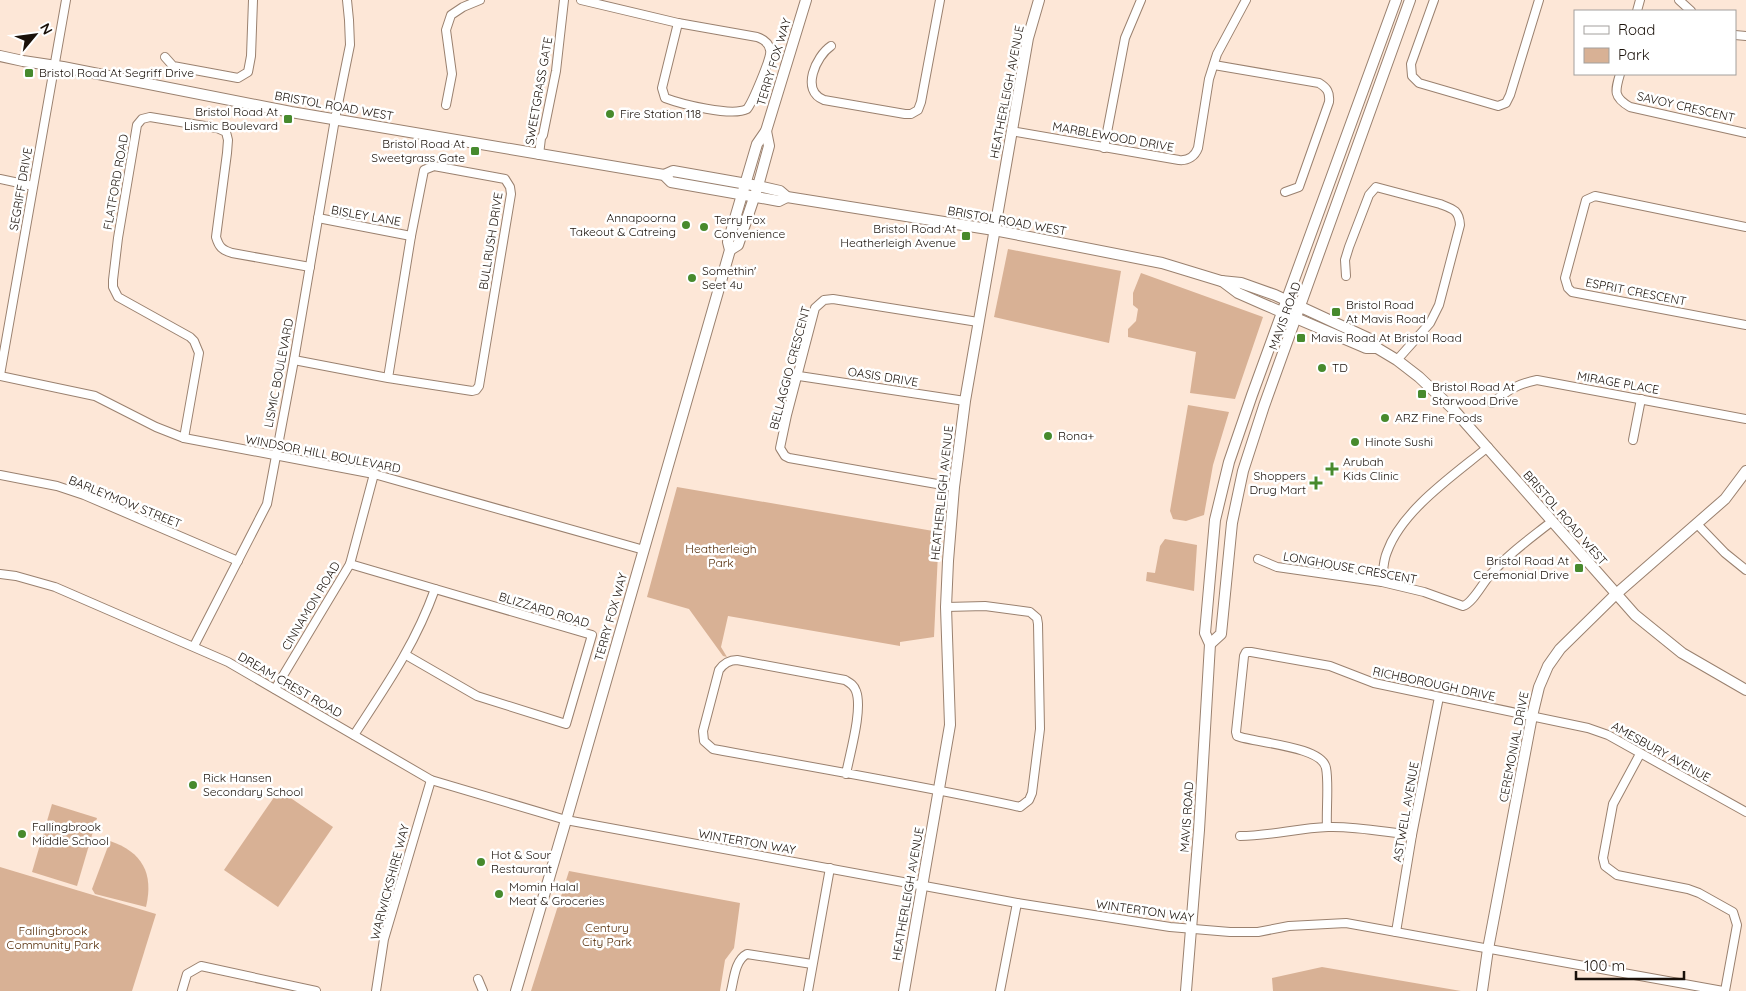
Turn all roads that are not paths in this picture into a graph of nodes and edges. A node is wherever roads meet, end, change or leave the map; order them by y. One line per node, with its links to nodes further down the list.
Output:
1 (66, 0): 23 (street, SEGRIFF DRIVE)
2 (253, 0): 21 (street)
3 (347, 0): 26 (street, LISMIC BOULEVARD)
4 (480, 0): 25 (street)
5 (564, 0): 31 (street, SWEETGRASS GATE)
6 (581, 0): 18 (street)
7 (806, 0): 28 (street, TERRY FOX WAY)
8 (940, 0): 19 (street)
9 (1039, 0): 27 (street, HEATHERLEIGH AVENUE)
10 (1141, 0): 30 (street)
11 (1246, 0): 22 (street, MARBLEWOOD DRIVE)
12 (1396, 0): 49 (street, MAVIS ROAD)
13 (1410, 0): 50 (street, MAVIS ROAD)
14 (1434, 0): 15 (street)
15 (1539, 0)
16 (1679, 0): 17 (street)
17 (1690, 10)
18 (678, 23): 18 (street)
19 (831, 46)
20 (0, 56): 23 (street, BRISTOL ROAD WEST)
21 (165, 57)
22 (1214, 65): 30 (street, MARBLEWOOD DRIVE); 37 (street)
23 (54, 66): 26 (street, BRISTOL ROAD WEST); 35 (street, SEGRIFF DRIVE)
24 (1620, 75): 29 (street, SAVOY CRESCENT)
25 (446, 105)
26 (335, 120): 31 (street, BRISTOL ROAD WEST); 41 (street, LISMIC BOULEVARD)
27 (1012, 131): 30 (street, MARBLEWOOD DRIVE); 43 (street, HEATHERLEIGH AVENUE)
28 (766, 132): 34 (street, TERRY FOX WAY); 36 (street, TERRY FOX WAY)
29 (1746, 133)
30 (1104, 148)
31 (539, 155): 32 (street, BRISTOL ROAD WEST)
32 (664, 175): 34 (street, BRISTOL ROAD WEST); 38 (street, BRISTOL ROAD WEST)
33 (0, 179): 35 (street)
34 (746, 183): 36 (street, BRISTOL ROAD WEST); 38 (street, TERRY FOX WAY)
35 (33, 186): 58 (street, SEGRIFF DRIVE)
36 (758, 186): 39 (street, TERRY FOX WAY); 40 (street, BRISTOL ROAD WEST)
37 (1285, 192)
38 (742, 195): 39 (street, BRISTOL ROAD WEST); 45 (street, TERRY FOX WAY)
39 (754, 197): 40 (street, BRISTOL ROAD WEST); 45 (street, TERRY FOX WAY)
40 (787, 197): 43 (street, BRISTOL ROAD WEST)
41 (318, 218): 44 (street, BISLEY LANE); 46 (street, LISMIC BOULEVARD)
42 (1746, 227): 54 (street, ESPRIT CRESCENT)
43 (994, 230): 48 (street, BRISTOL ROAD WEST); 53 (street, HEATHERLEIGH AVENUE)
44 (411, 236): 60 (street, BULLRUSH DRIVE); 60 (street, BULLRUSH DRIVE)
45 (730, 250): 75 (street, TERRY FOX WAY)
46 (310, 266): 56 (street, LISMIC BOULEVARD); 65 (street, FLATFORD ROAD)
47 (1346, 276): 57 (street)
48 (1221, 281): 49 (street, BRISTOL ROAD WEST); 51 (street, BRISTOL ROAD WEST)
49 (1286, 300): 50 (street, BRISTOL ROAD WEST); 51 (street, MAVIS ROAD)
50 (1301, 307): 52 (street, MAVIS ROAD); 55 (street, BRISTOL ROAD WEST)
51 (1282, 312): 52 (street, BRISTOL ROAD WEST); 85 (street, MAVIS ROAD)
52 (1297, 319): 55 (street, BRISTOL ROAD WEST); 85 (street, MAVIS ROAD)
53 (978, 322): 59 (street, BELLAGGIO CRESCENT); 62 (street, HEATHERLEIGH AVENUE)
54 (1746, 324)
55 (1377, 348): 57 (street, BRISTOL ROAD WEST)
56 (294, 360): 60 (street, BULLRUSH DRIVE); 68 (street, LISMIC BOULEVARD)
57 (1397, 360): 67 (street, BRISTOL ROAD WEST)
58 (0, 376): 65 (street, WINDSOR HILL BOULEVARD)
59 (798, 376): 62 (street, OASIS DRIVE); 72 (street, BELLAGGIO CRESCENT)
60 (388, 378)
61 (1641, 399): 63 (street, MIRAGE PLACE); 64 (street, MIRAGE PLACE); 66 (street)
62 (965, 401): 72 (street, HEATHERLEIGH AVENUE)
63 (1492, 403)
64 (1746, 419)
65 (184, 438): 68 (street, WINDSOR HILL BOULEVARD)
66 (1633, 440)
67 (1488, 447): 73 (street, BRISTOL ROAD WEST); 81 (street)
68 (275, 455): 71 (street, WINDSOR HILL BOULEVARD); 77 (street, LISMIC BOULEVARD)
69 (1746, 471): 74 (street, CEREMONIAL DRIVE)
70 (0, 474): 77 (street, BARLEYMOW STREET)
71 (374, 474): 75 (street, WINDSOR HILL BOULEVARD); 78 (street, CINNAMON ROAD)
72 (954, 487): 84 (street, HEATHERLEIGH AVENUE)
73 (1551, 522): 81 (street, LONGHOUSE CRESCENT); 83 (street, BRISTOL ROAD WEST)
74 (1696, 524): 79 (street); 83 (street, CEREMONIAL DRIVE)
75 (644, 550): 98 (street, TERRY FOX WAY)
76 (1258, 558): 81 (street, LONGHOUSE CRESCENT)
77 (238, 561): 86 (street, LISMIC BOULEVARD)
78 (350, 564): 82 (street, BLIZZARD ROAD); 88 (street, CINNAMON ROAD)
79 (1746, 570)
80 (0, 574): 86 (street, DREAM CREST ROAD)
81 (1382, 582)
82 (435, 589): 87 (street); 87 (street, BLIZZARD ROAD)
83 (1615, 595): 89 (street, BRISTOL ROAD WEST); 91 (street, CEREMONIAL DRIVE)
84 (946, 607): 96 (street, HEATHERLEIGH AVENUE); 96 (street)
85 (1210, 644): 105 (street, MAVIS ROAD)
86 (194, 646): 88 (street, DREAM CREST ROAD)
87 (406, 655): 92 (street)
88 (275, 689): 92 (street, DREAM CREST ROAD)
89 (1746, 690)
90 (1439, 698): 91 (street, RICHBOROUGH DRIVE); 99 (street, RICHBOROUGH DRIVE); 100 (street, ASTWELL AVENUE)
91 (1532, 716): 93 (street, AMESBURY AVENUE); 107 (street, CEREMONIAL DRIVE)
92 (354, 735): 95 (street, DREAM CREST ROAD)
93 (1640, 754): 97 (street, AMESBURY AVENUE); 121 (street)
94 (846, 774): 94 (street); 96 (street)
95 (431, 780): 98 (street, DREAM CREST ROAD); 112 (street, WARWICKSHIRE WAY)
96 (940, 790): 103 (street, HEATHERLEIGH AVENUE)
97 (1746, 812)
98 (566, 820): 102 (street, WINTERTON WAY); 114 (street, TERRY FOX WAY)
99 (1327, 827): 100 (street); 101 (street)
100 (1412, 835): 106 (street, ASTWELL AVENUE)
101 (1240, 836)
102 (830, 868): 103 (street, WINTERTON WAY); 108 (street)
103 (923, 885): 104 (street, WINTERTON WAY); 117 (street, HEATHERLEIGH AVENUE)
104 (1017, 903): 105 (street, WINTERTON WAY); 118 (street)
105 (1191, 929): 106 (street, WINTERTON WAY); 119 (street, MAVIS ROAD)
106 (1396, 932): 107 (street, WINTERTON WAY)
107 (1488, 949): 120 (street, CEREMONIAL DRIVE); 121 (street, WINTERTON WAY)
108 (812, 964): 115 (street); 116 (street)
109 (478, 979): 113 (street)
110 (182, 991): 111 (street)
111 (316, 991)
112 (376, 991)
113 (483, 991)
114 (516, 991)
115 (731, 991)
116 (808, 991)
117 (904, 991)
118 (1000, 991)
119 (1186, 991)
120 (1482, 991)
121 (1724, 991)

